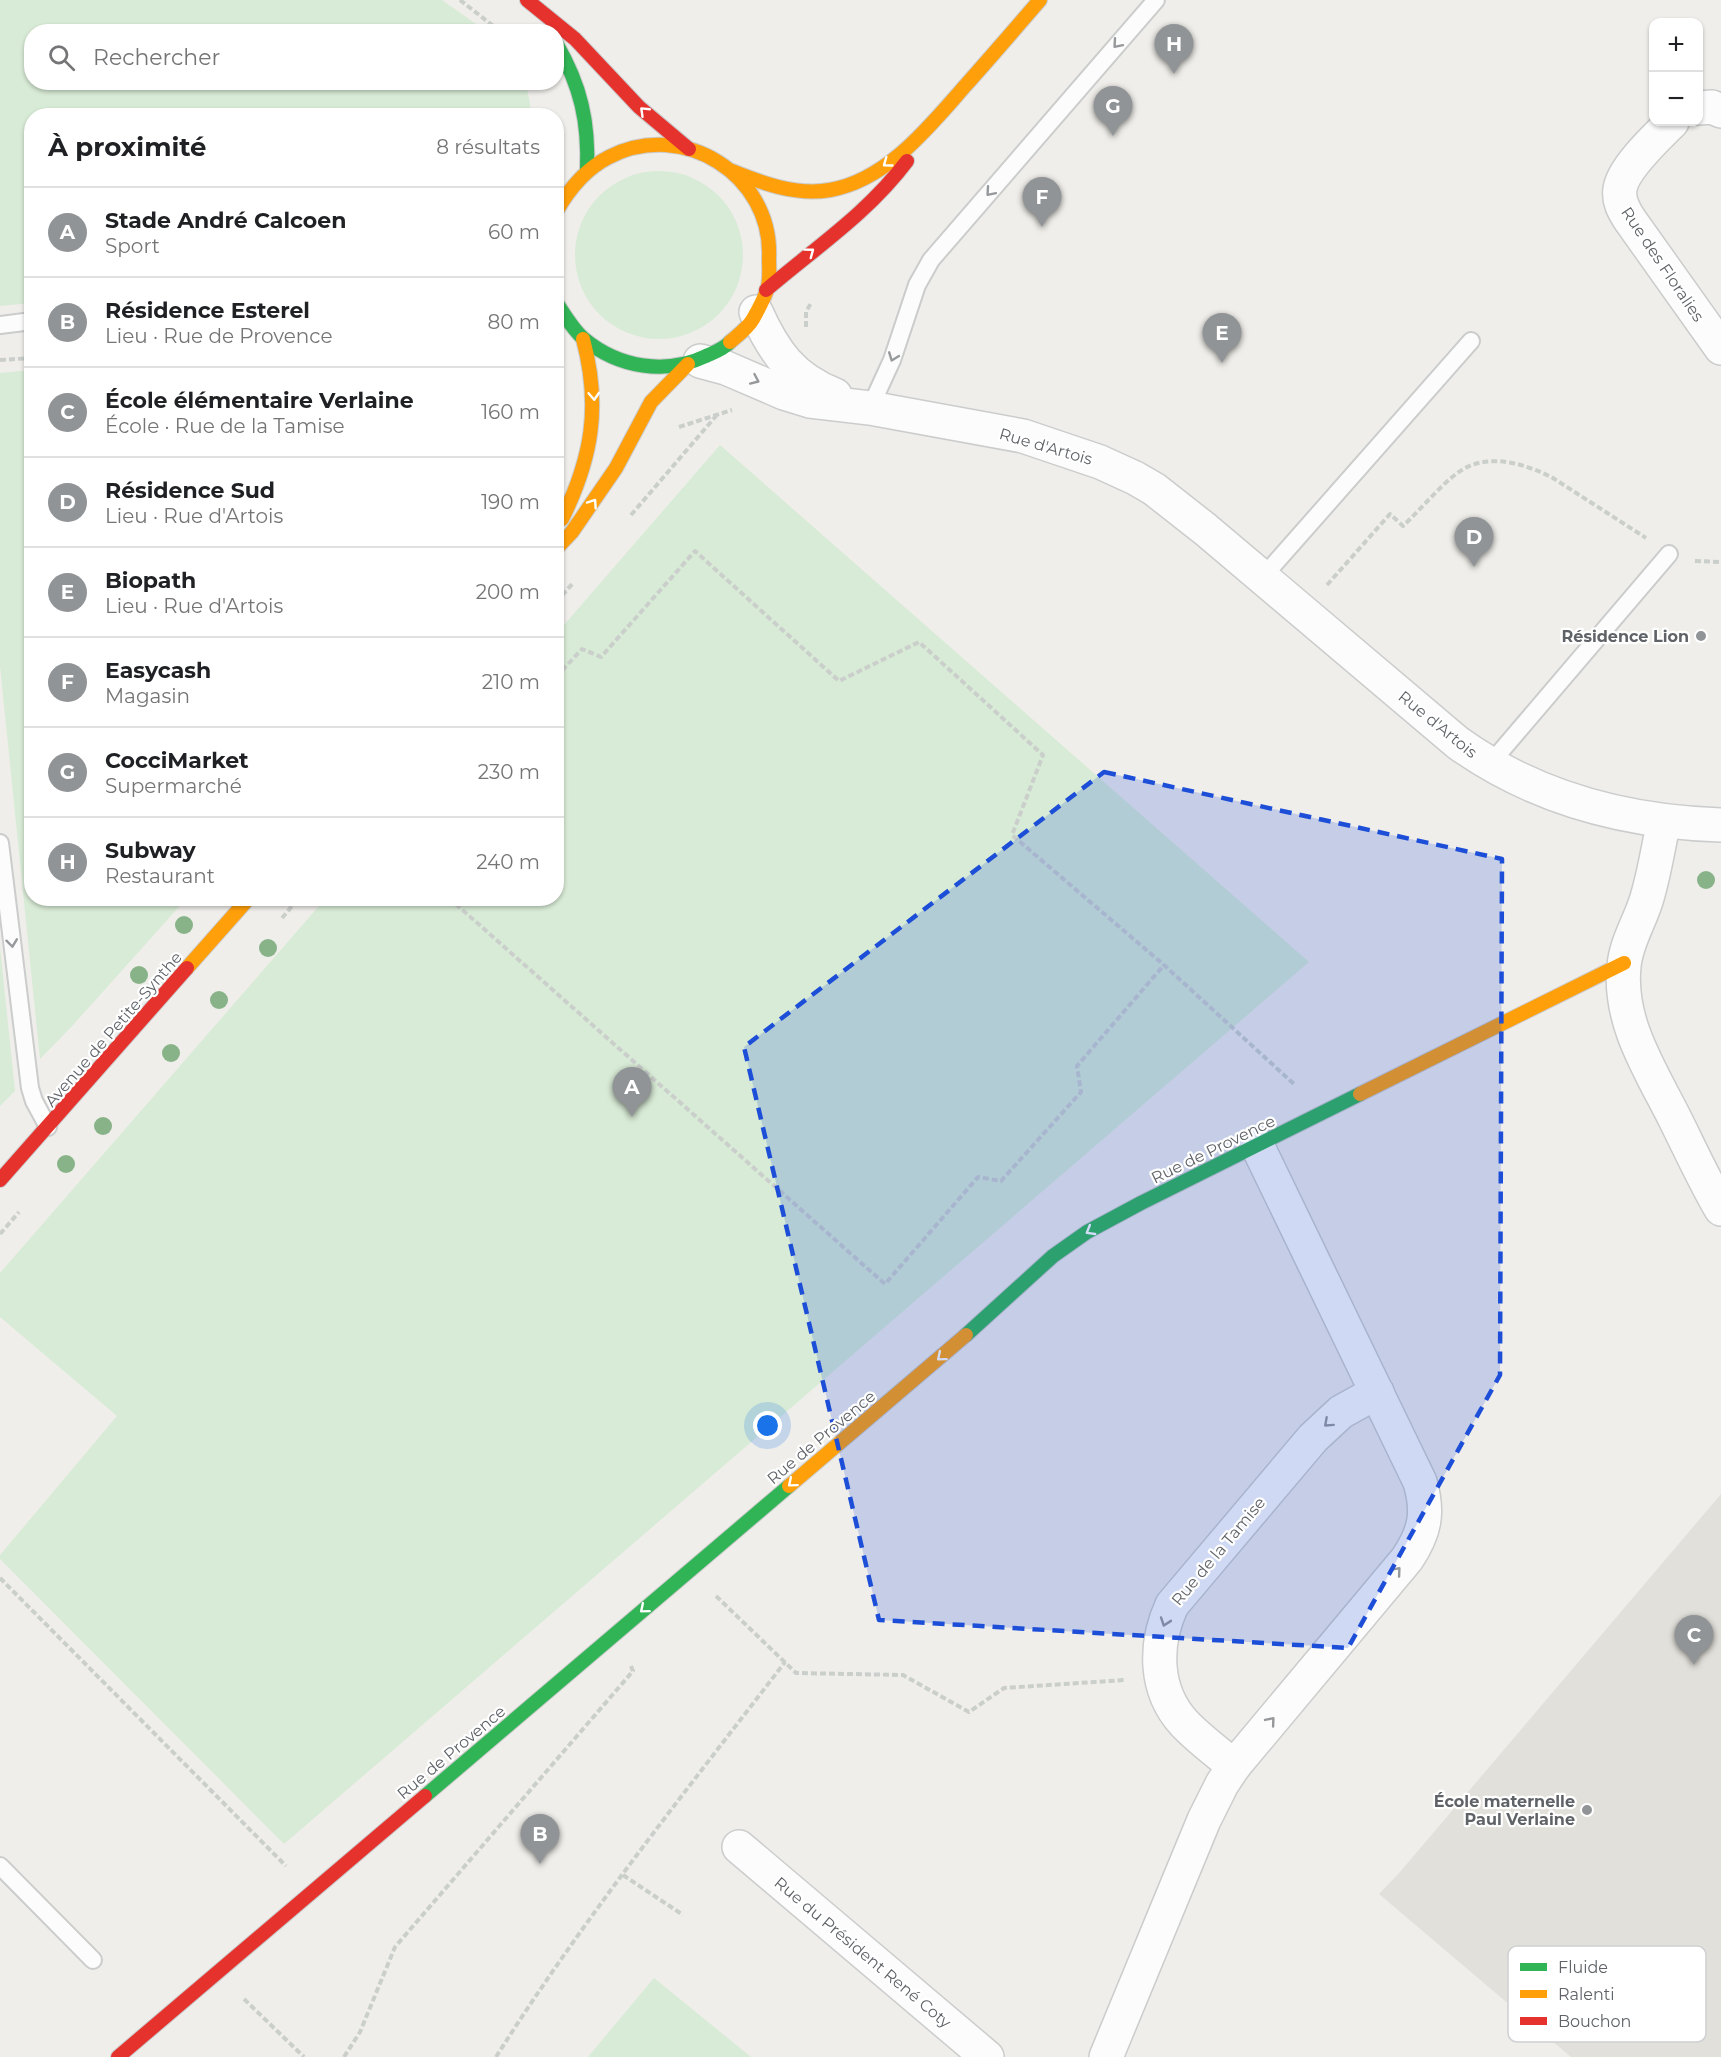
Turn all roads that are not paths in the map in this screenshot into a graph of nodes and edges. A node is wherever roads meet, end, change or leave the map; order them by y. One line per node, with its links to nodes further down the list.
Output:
1 (526, 0): 4 (street); 5 (street, one-way to 1)
2 (1041, 0): 10 (street)
3 (1156, 0): 24 (lane, one-way to 24)
4 (543, 24)
5 (556, 24)
6 (564, 30): 12 (street, one-way to 6)
7 (564, 58): 14 (street)
8 (1703, 108): 9 (street)
9 (1721, 111)
10 (931, 124): 13 (street, one-way to 13); 16 (street, one-way to 10)
11 (1668, 126): 22 (street, Rue des Floralies)
12 (689, 149): 13 (street); 14 (street)
13 (730, 170): 16 (street)
14 (587, 171): 15 (street)
15 (564, 199)
16 (761, 301): 23 (street); 24 (street, Rue d'Artois)
17 (564, 319): 20 (street)
18 (24, 322): 19 (lane)
19 (0, 325)
20 (583, 339): 23 (street); 25 (street, one-way to 25)
21 (1471, 341): 28 (lane)
22 (1721, 348)
23 (694, 363): 24 (street, Rue d'Artois, one-way to 24); 26 (street, one-way to 23)
24 (870, 408): 28 (street, Rue d'Artois)
25 (564, 515)
26 (564, 541)
27 (1669, 554): 29 (lane)
28 (1262, 578): 29 (street, Rue d'Artois)
29 (1490, 764): 30 (street, Rue d'Artois)
30 (1664, 822): 31 (street, Rue d'Artois); 34 (street)
31 (1721, 825)
32 (0, 843): 35 (lane, one-way to 35)
33 (242, 906): 35 (street, Avenue de Petite-Synthe)
34 (1624, 963): 36 (street, Rue de Provence); 38 (street)
35 (48, 1127): 37 (street, Avenue de Petite-Synthe)
36 (1257, 1145): 39 (street); 44 (street, Rue de Provence, one-way to 44)
37 (0, 1180)
38 (1721, 1209)
39 (1377, 1392): 40 (street, one-way to 39); 40 (street, Rue de la Tamise, one-way to 40)
40 (1234, 1766): 46 (street)
41 (739, 1847): 45 (street, Rue du Président René Coty)
42 (0, 1866): 43 (lane)
43 (93, 1960)
44 (118, 2057)
45 (987, 2057)
46 (1106, 2057)

